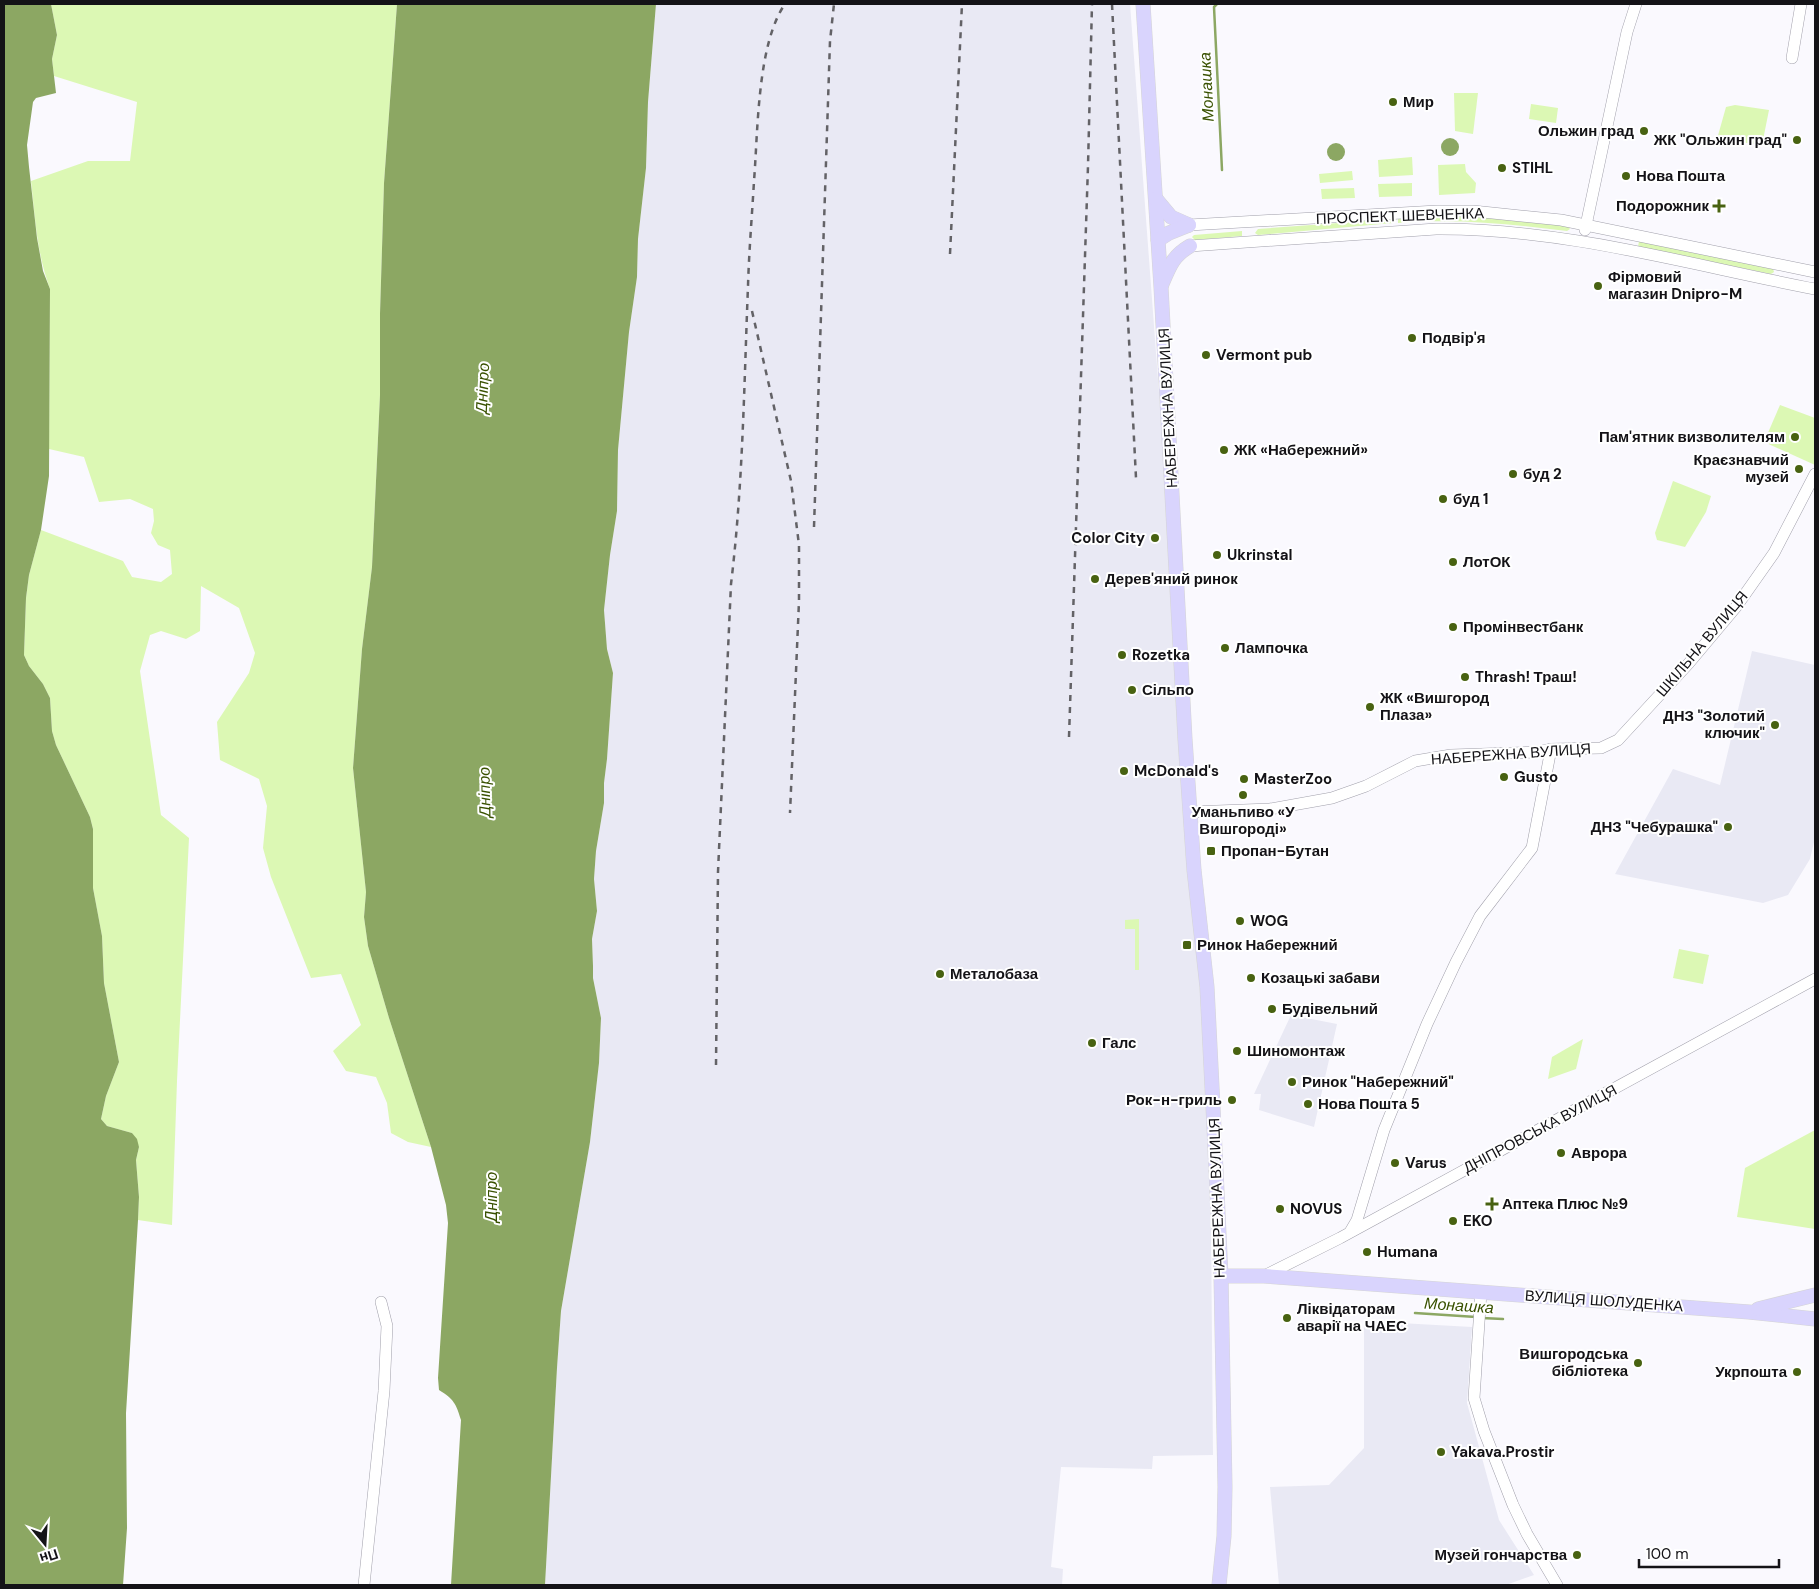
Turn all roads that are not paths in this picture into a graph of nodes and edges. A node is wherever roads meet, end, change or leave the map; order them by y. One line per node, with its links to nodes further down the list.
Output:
1 (1143, 4): 5 (main road, НАБЕРЕЖНА ВУЛИЦЯ)
2 (1636, 4): 7 (street)
3 (1801, 4): 4 (street)
4 (1792, 58)
5 (1156, 199): 8 (main road); 9 (main road, НАБЕРЕЖНА ВУЛИЦЯ)
6 (1250, 222): 7 (street, ПРОСПЕКТ ШЕВЧЕНКА); 8 (street, ПРОСПЕКТ ШЕВЧЕНКА); 10 (street)
7 (1586, 224): 11 (street); 13 (street, ПРОСПЕКТ ШЕВЧЕНКА)
8 (1189, 225): 9 (main road)
9 (1158, 240): 12 (main road); 16 (main road, НАБЕРЕЖНА ВУЛИЦЯ)
10 (1250, 241): 11 (street, ПРОСПЕКТ ШЕВЧЕНКА); 12 (street, ПРОСПЕКТ ШЕВЧЕНКА)
11 (1583, 242): 15 (street, ПРОСПЕКТ ШЕВЧЕНКА)
12 (1190, 246): 16 (main road)
13 (1790, 266): 14 (street, ПРОСПЕКТ ШЕВЧЕНКА); 15 (street)
14 (1815, 272)
15 (1785, 283): 17 (street, ПРОСПЕКТ ШЕВЧЕНКА)
16 (1161, 287): 21 (main road, НАБЕРЕЖНА ВУЛИЦЯ)
17 (1815, 289)
18 (1815, 474): 19 (street, ШКІЛЬНА ВУЛИЦЯ)
19 (1601, 748): 20 (street, НАБЕРЕЖНА ВУЛИЦЯ)
20 (1551, 749): 21 (street, НАБЕРЕЖНА ВУЛИЦЯ); 23 (street)
21 (1190, 812): 24 (main road, НАБЕРЕЖНА ВУЛИЦЯ)
22 (1815, 979): 23 (street, ДНІПРОВСЬКА ВУЛИЦЯ)
23 (1349, 1233): 25 (street, ДНІПРОВСЬКА ВУЛИЦЯ)
24 (1221, 1276): 25 (main road, ВУЛИЦЯ ШОЛУДЕНКА); 32 (main road, НАБЕРЕЖНА ВУЛИЦЯ)
25 (1264, 1276): 26 (main road, ВУЛИЦЯ ШОЛУДЕНКА)
26 (1481, 1292): 29 (main road, ВУЛИЦЯ ШОЛУДЕНКА); 33 (street)
27 (1815, 1295): 29 (main road, ВУЛИЦЯ ШОЛУДЕНКА)
28 (381, 1302): 31 (street)
29 (1749, 1312): 30 (main road, ВУЛИЦЯ ШОЛУДЕНКА)
30 (1815, 1318)
31 (364, 1585)
32 (1219, 1585)
33 (1557, 1585)

